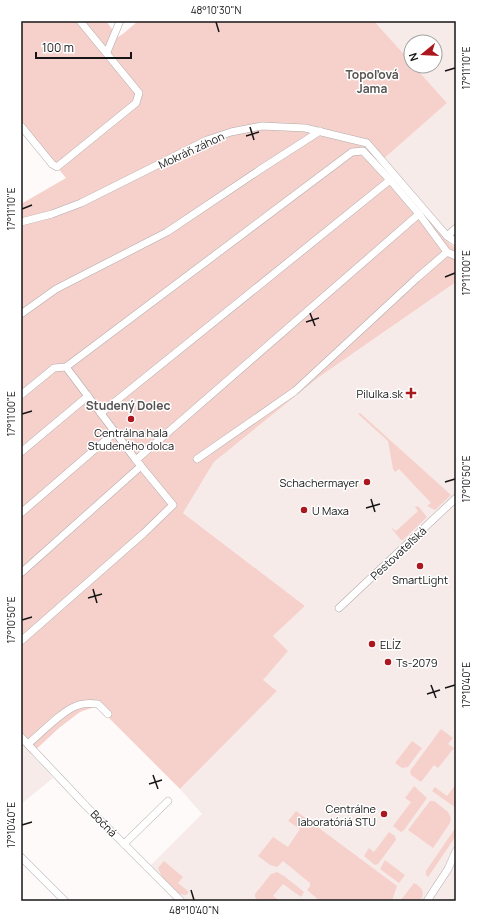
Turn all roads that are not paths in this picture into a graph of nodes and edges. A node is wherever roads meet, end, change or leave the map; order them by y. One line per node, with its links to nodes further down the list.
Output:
1 (80, 21): 3 (street)
2 (120, 21): 3 (street)
3 (107, 52): 4 (street)
4 (21, 126)
5 (320, 131): 8 (street, Mokráň záhon); 10 (street, Mokráň záhon); 14 (street)
6 (390, 180): 7 (street); 15 (street); 18 (street)
7 (419, 214): 12 (street); 22 (street)
8 (21, 222)
9 (456, 228): 10 (street)
10 (447, 236): 11 (street, Mokráň záhon)
11 (456, 242)
12 (447, 252): 13 (street); 21 (street)
13 (456, 256)
14 (21, 314)
15 (66, 367): 16 (street); 17 (street)
16 (21, 395)
17 (88, 396): 18 (street); 20 (street)
18 (102, 413): 19 (street)
19 (115, 432): 22 (street); 24 (street)
20 (21, 452)
21 (197, 459)
22 (139, 463): 25 (street); 27 (street)
23 (456, 498): 26 (street, Pestovateľská)
24 (21, 513)
25 (21, 574)
26 (339, 608)
27 (21, 641)
28 (108, 714): 30 (street)
29 (21, 737): 30 (street, Bočná)
30 (28, 744): 32 (street, Bočná)
31 (168, 801): 32 (street)
32 (124, 844): 36 (street, Bočná)
33 (456, 852): 37 (street)
34 (21, 857): 35 (street)
35 (65, 901)
36 (181, 901)
37 (427, 901)

